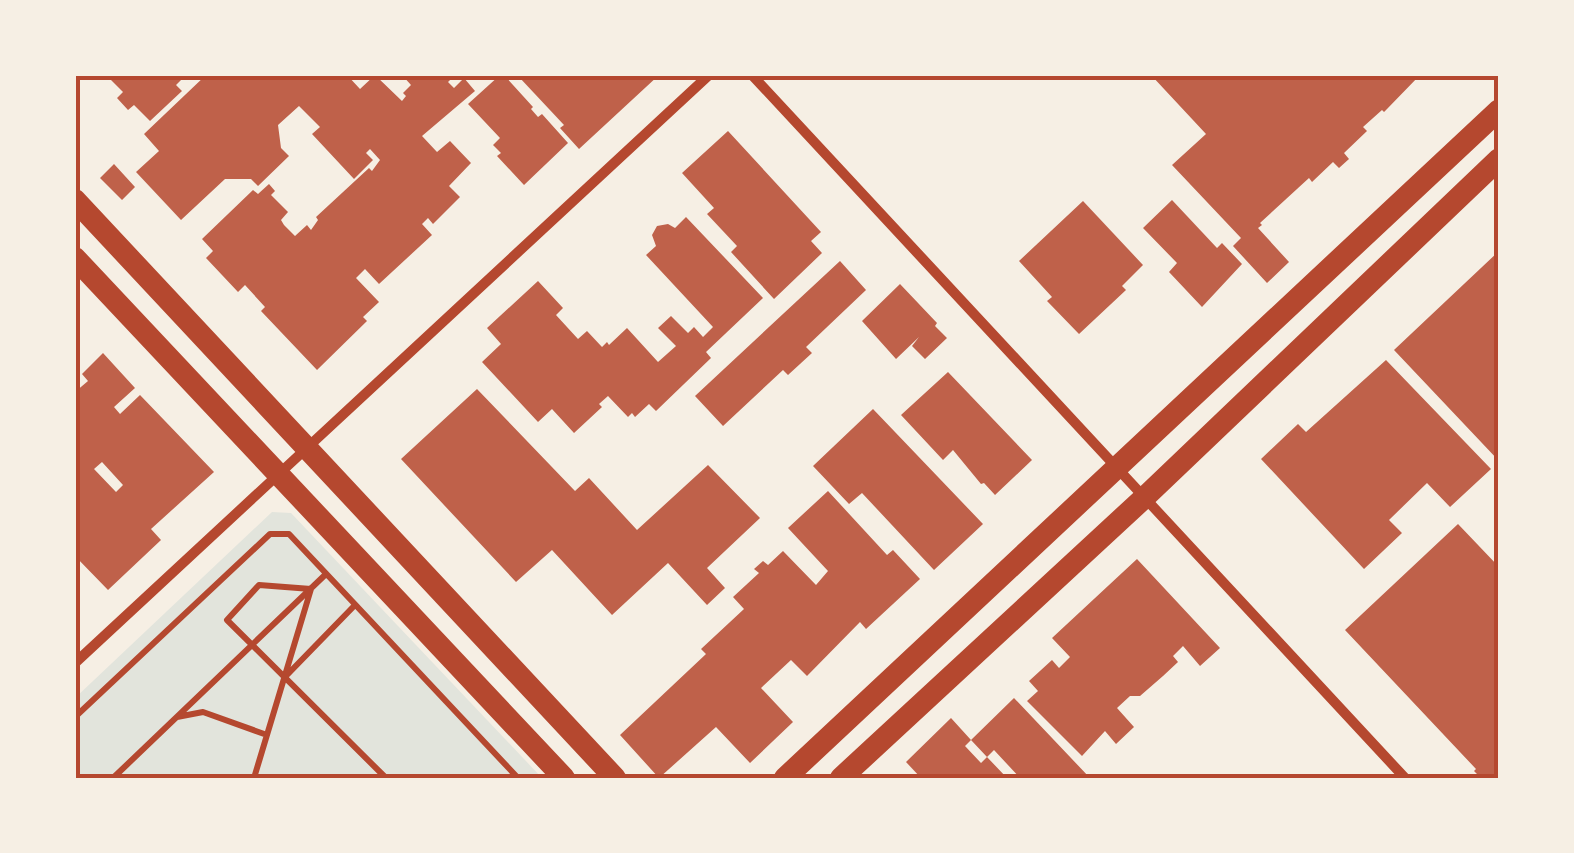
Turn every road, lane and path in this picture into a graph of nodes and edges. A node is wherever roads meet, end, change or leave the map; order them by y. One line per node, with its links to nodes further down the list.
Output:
1 (709, 75): 7 (street)
2 (752, 75): 8 (street)
3 (1499, 110): 8 (main road)
4 (1499, 159): 10 (main road)
5 (75, 200): 7 (main road)
6 (75, 258): 9 (main road)
7 (308, 448): 9 (street); 25 (main road)
8 (1117, 468): 10 (street); 26 (main road)
9 (280, 474): 15 (street); 24 (main road)
10 (1144, 497): 27 (main road); 28 (street)
11 (326, 574): 12 (path); 13 (path); 17 (path)
12 (311, 589): 14 (path); 14 (path); 16 (path)
13 (355, 605): 16 (path); 23 (path)
14 (252, 645): 16 (path); 18 (path)
15 (75, 663)
16 (284, 678): 19 (path); 22 (path)
17 (75, 717)
18 (176, 717): 19 (path); 20 (path)
19 (267, 735): 21 (path)
20 (113, 778)
21 (254, 778)
22 (386, 778)
23 (518, 778)
24 (564, 778)
25 (615, 778)
26 (785, 778)
27 (841, 778)
28 (1405, 778)

